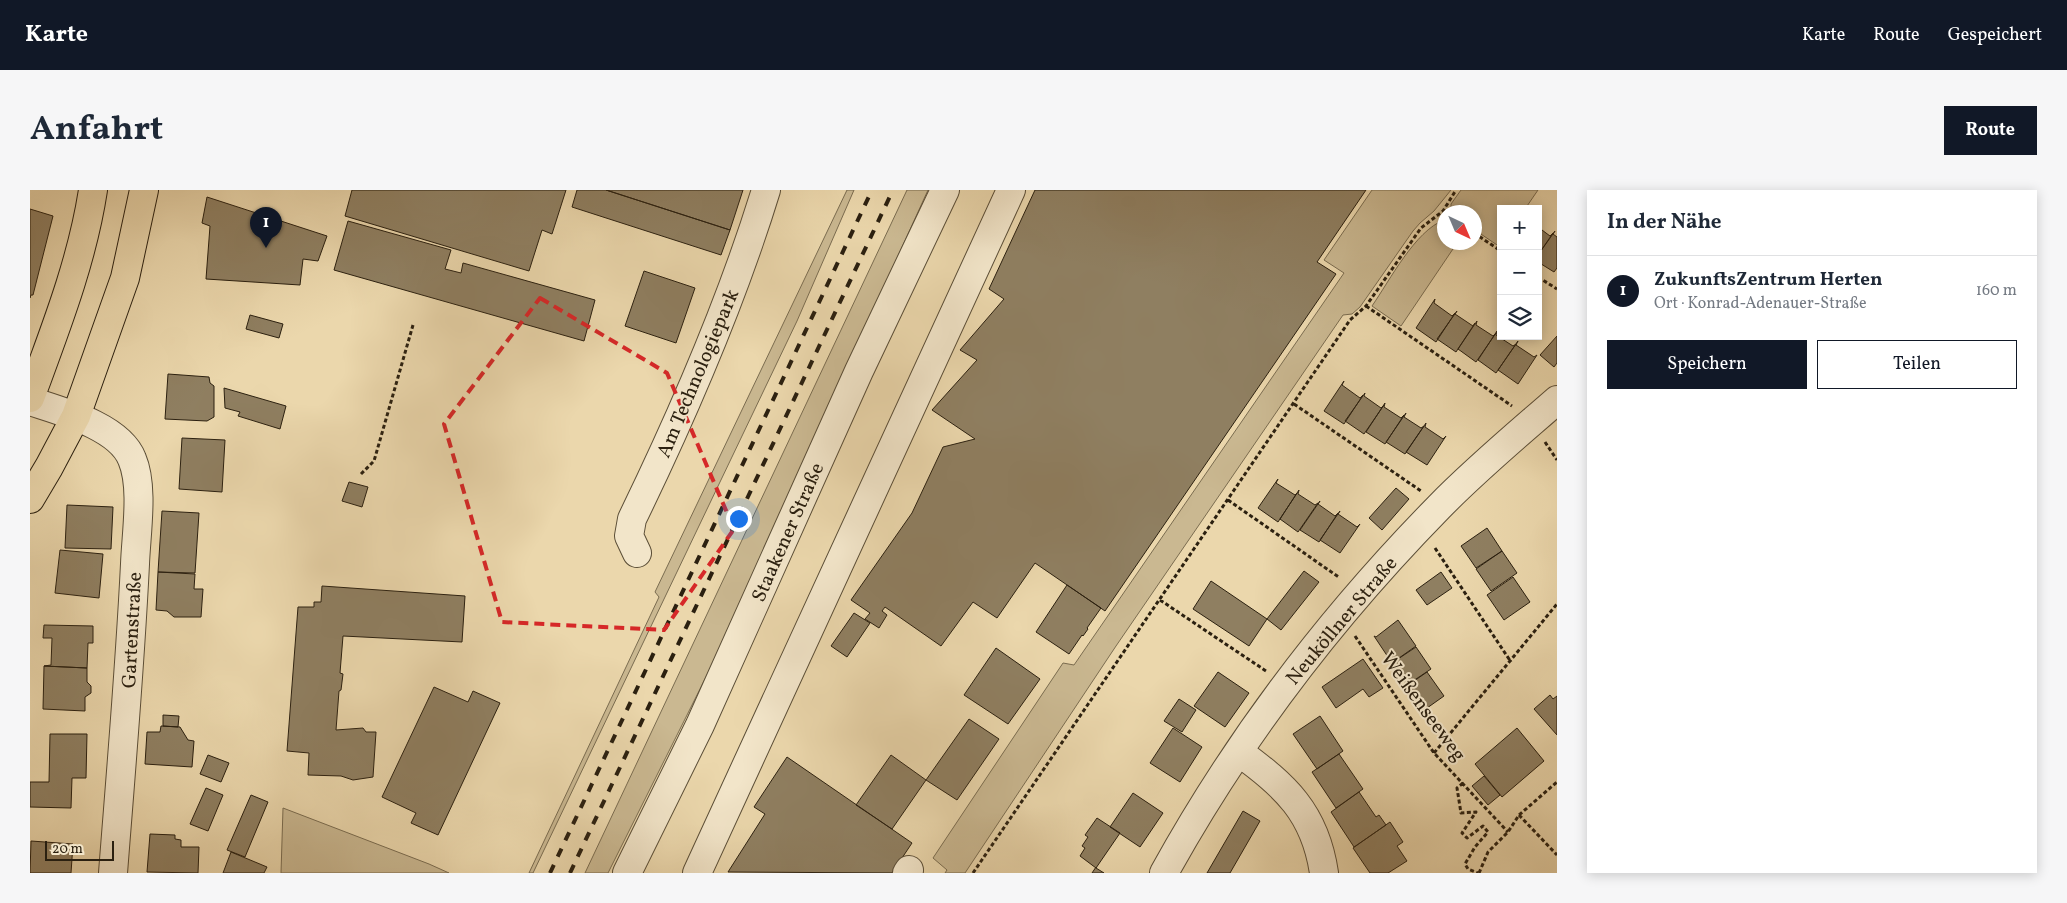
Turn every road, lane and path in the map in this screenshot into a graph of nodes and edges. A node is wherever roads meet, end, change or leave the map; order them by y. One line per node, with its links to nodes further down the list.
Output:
1 (93, 190): 15 (main road)
2 (144, 190): 18 (main road)
3 (766, 190): 24 (street, Am Technologiepark)
4 (945, 190): 39 (street, Staakener Straße)
5 (1011, 190): 40 (street)
6 (1456, 190): 7 (path)
7 (1448, 205)
8 (1437, 217): 13 (path)
9 (1482, 238): 10 (path)
10 (1500, 250)
11 (1542, 280): 12 (path)
12 (1557, 290)
13 (1366, 306): 17 (path); 19 (path)
14 (413, 325): 20 (path)
15 (30, 399): 18 (street, Gartenstraße)
16 (1557, 400): 19 (street, Neuköllner Straße)
17 (1294, 404): 22 (path); 23 (path)
18 (76, 416): 21 (main road); 38 (street, Gartenstraße)
19 (1532, 422): 23 (street, Neuköllner Straße)
20 (361, 474)
21 (30, 499)
22 (1228, 500): 25 (path); 26 (path)
23 (1430, 517): 25 (street, Neuköllner Straße); 29 (path)
24 (637, 553)
25 (1361, 593): 28 (street, Neuköllner Straße)
26 (1160, 600): 30 (path); 41 (path)
27 (1557, 604): 29 (path)
28 (1341, 616): 30 (street, Neuköllner Straße); 32 (path, Weißenseeweg)
29 (1510, 662): 32 (path)
30 (1286, 684): 31 (street, Neuköllner Straße)
31 (1239, 752): 42 (street, Neuköllner Straße); 43 (street)
32 (1434, 753): 34 (path, Weißenseeweg)
33 (1557, 782): 35 (path)
34 (1463, 783): 36 (path, Weißenseeweg); 44 (path)
35 (1519, 816): 36 (path); 37 (path)
36 (1508, 832): 44 (path)
37 (1557, 855)
38 (113, 873)
39 (627, 873)
40 (697, 873)
41 (973, 873)
42 (1164, 873)
43 (1324, 873)
44 (1478, 873)

